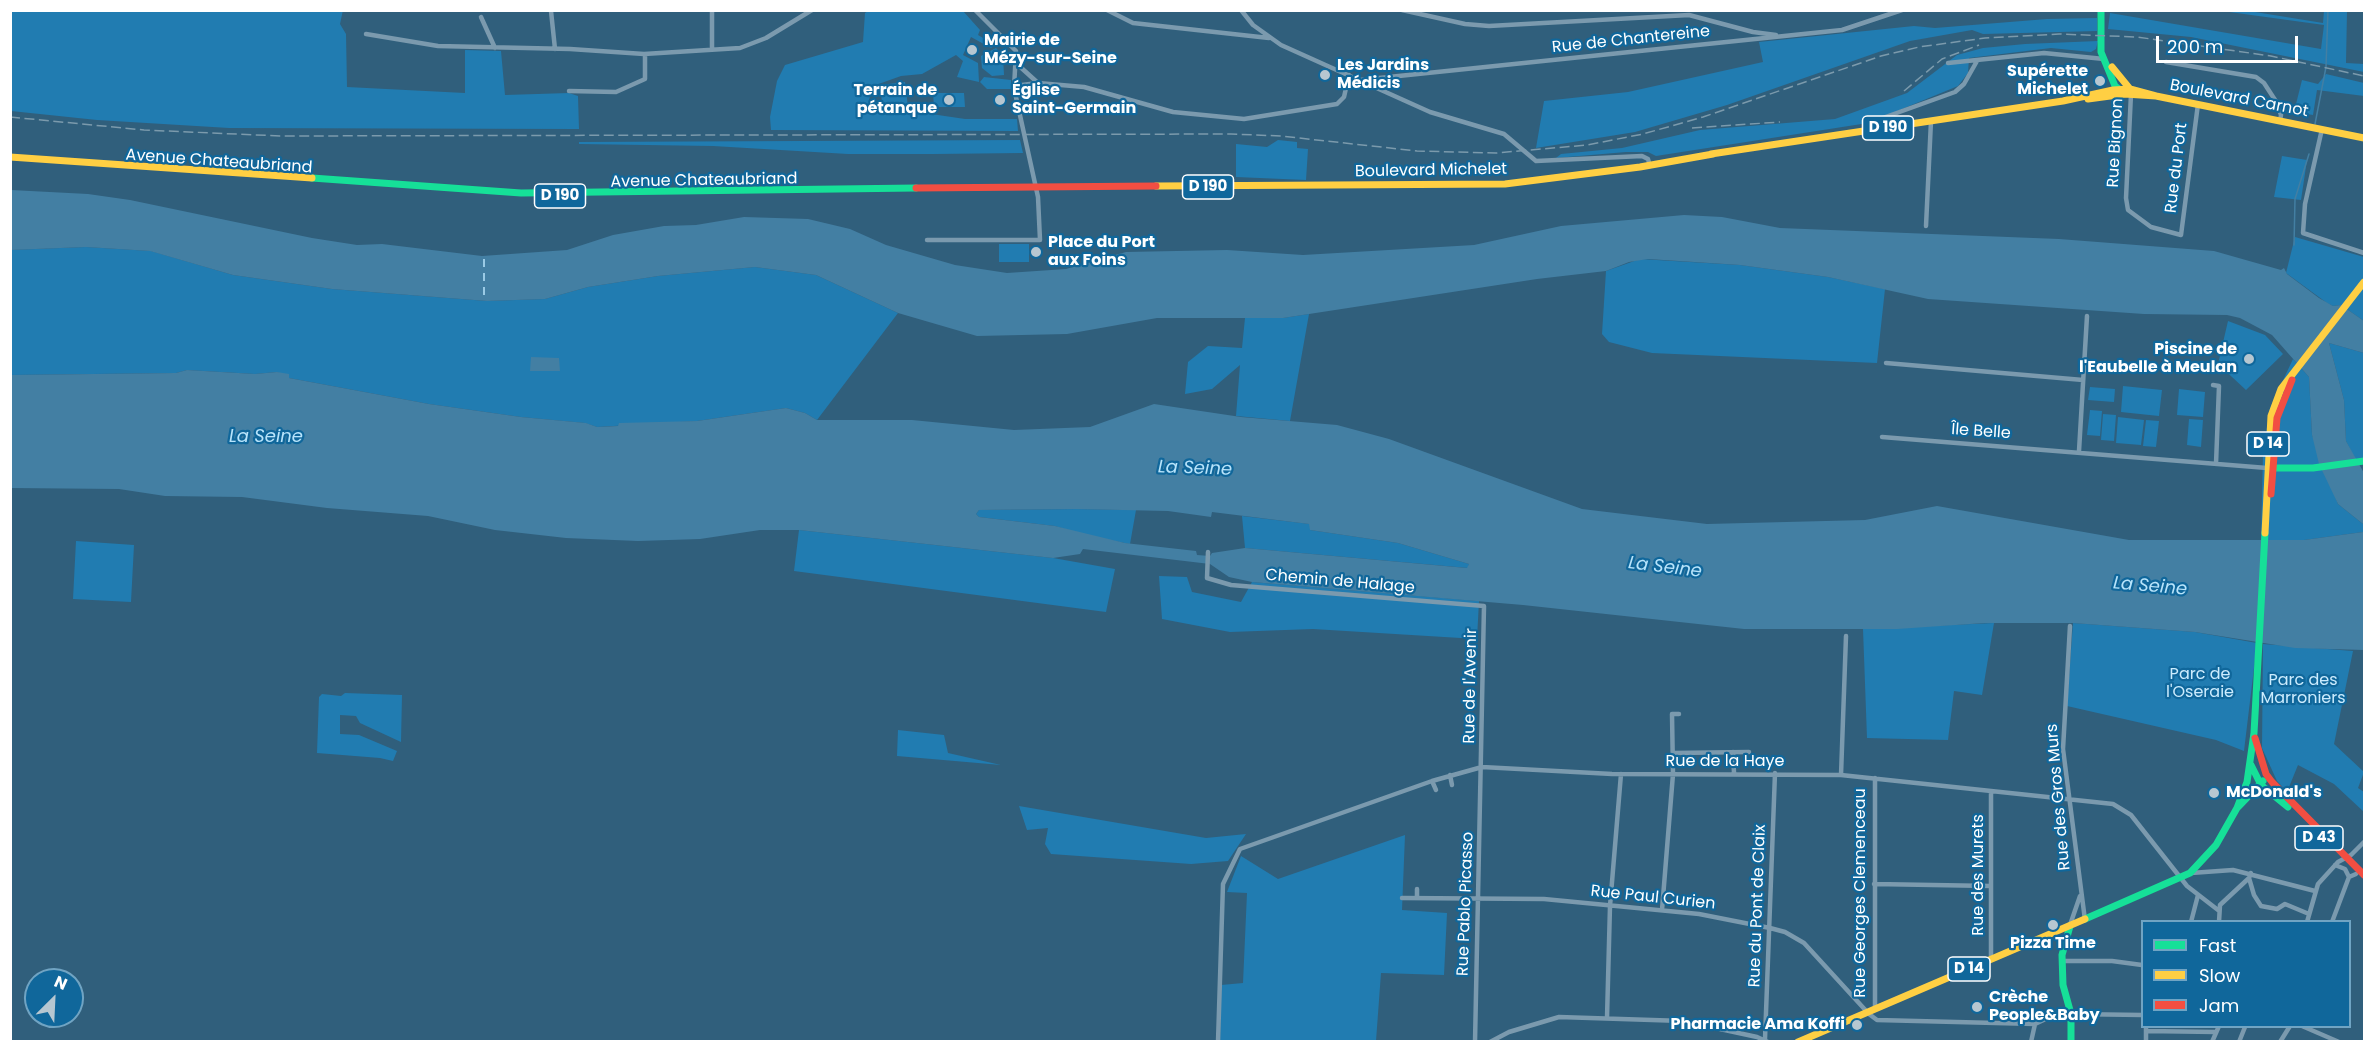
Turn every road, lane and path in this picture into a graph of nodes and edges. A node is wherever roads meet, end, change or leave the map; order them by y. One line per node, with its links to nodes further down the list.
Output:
1 (712, 10): 17 (street)
2 (812, 10): 17 (street)
3 (975, 10): 23 (street)
4 (1107, 10): 14 (street)
5 (1241, 10): 14 (street)
6 (1402, 10): 13 (street)
7 (1902, 10): 13 (street, Rue de Chantereine)
8 (2101, 10): 19 (main road)
9 (2105, 10): 19 (main road)
10 (551, 11): 16 (street)
11 (481, 17): 15 (street)
12 (366, 34): 15 (street)
13 (1787, 36): 25 (street, Rue de Chantereine)
14 (1269, 38): 24 (street)
15 (495, 48): 16 (street)
16 (555, 49): 18 (street)
17 (712, 49): 18 (street)
18 (645, 54): 29 (street)
19 (2105, 59): 20 (street); 28 (main road)
20 (1977, 61): 22 (street); 31 (street)
21 (2166, 62): 33 (street)
22 (1948, 63)
23 (1017, 64): 26 (street); 27 (street)
24 (1349, 75): 25 (street); 26 (street)
25 (1360, 80): 39 (street)
26 (1038, 83): 27 (street)
27 (1014, 87): 41 (street)
28 (2122, 90): 30 (main road, Boulevard Carnot / D 190); 32 (main road, Boulevard Michelet / D 190); 43 (street, Rue Bignon)
29 (569, 91)
30 (2198, 104): 33 (main road, Boulevard Carnot / D 190); 43 (street, Rue du Port)
31 (1888, 117): 34 (street); 36 (street)
32 (1931, 121): 34 (main road, Boulevard Michelet / D 190); 42 (street)
33 (2280, 121): 35 (main road, Boulevard Carnot / D 190)
34 (1889, 128): 36 (main road, Boulevard Michelet / D 190)
35 (2320, 129): 37 (main road, D 190); 45 (street)
36 (1875, 130): 39 (main road, Boulevard Michelet / D 190)
37 (2364, 138)
38 (10, 159): 41 (main road, Avenue Chateaubriand / D 190)
39 (1649, 164): 40 (main road, Boulevard Michelet / D 190)
40 (1306, 186): 41 (main road, Avenue Chateaubriand / D 190)
41 (1036, 190): 44 (street)
42 (1926, 226)
43 (2181, 235)
44 (927, 240)
45 (2364, 253)
46 (2364, 274): 47 (main road, D 14)
47 (2363, 283): 56 (main road, D 14)
48 (2087, 316): 50 (street)
49 (1886, 363): 50 (street)
50 (2084, 380): 53 (street)
51 (2213, 385): 55 (street)
52 (1882, 437): 53 (street, Île Belle)
53 (2079, 451): 55 (street, Île Belle)
54 (2364, 461): 56 (main road)
55 (2216, 464): 56 (street, Île Belle)
56 (2270, 468): 62 (main road, D 14)
57 (1208, 552): 58 (street, Chemin de Halage)
58 (1484, 606): 67 (street, Rue de l'Avenir)
59 (2070, 626): 84 (street, Rue des Gros Murs)
60 (1846, 636): 74 (street)
61 (1679, 714): 64 (street)
62 (2254, 733): 66 (main road, D 14); 72 (main road, D 14)
63 (1749, 752): 65 (street)
64 (1673, 753): 65 (street); 71 (street)
65 (1733, 753): 68 (street)
66 (2250, 764): 76 (main road, D 43)
67 (1482, 767): 70 (street, Rue de la Haye); 73 (street, Rue de la Haye); 102 (street, Rue Pablo Picasso)
68 (1734, 773): 69 (street, Rue de la Haye); 71 (street, Rue de la Haye)
69 (1775, 773): 74 (street, Rue de la Haye); 115 (street, Rue du Pont de Claix)
70 (1621, 774): 71 (street, Rue de la Haye); 105 (street)
71 (1673, 774): 106 (street)
72 (2266, 774): 76 (main road); 79 (main road, D 14); 88 (main road, D 43)
73 (1450, 775): 77 (street, Rue de la Haye); 78 (street)
74 (1841, 775): 75 (street, Rue de la Haye)
75 (1875, 778): 81 (street, Rue de la Haye); 96 (street, Rue Georges Clemenceau)
76 (2251, 778): 79 (main road, D 43); 85 (main road, D 14)
77 (1432, 781): 80 (street); 131 (street, Rue de la Haye)
78 (1452, 785)
79 (2261, 785): 82 (main road, D 14); 83 (main road, D 43)
80 (1436, 790)
81 (1991, 791): 84 (street, Rue de la Haye); 97 (street, Rue des Murets)
82 (2253, 794): 83 (main road); 85 (main road, D 14)
83 (2273, 794): 88 (main road, D 43)
84 (2069, 799): 94 (street, Rue de la Haye); 100 (street, Rue des Gros Murs)
85 (2237, 808): 87 (main road, D 14)
86 (2364, 842): 88 (street)
87 (2204, 860): 89 (street); 90 (main road, D 14)
88 (2341, 861): 91 (main road, D 43); 93 (main road, D 43); 99 (street)
89 (2211, 871): 90 (street); 92 (street)
90 (2190, 873): 94 (main road, D 14)
91 (2364, 875)
92 (2250, 876): 99 (street); 107 (street); 108 (street)
93 (2352, 876): 95 (main road, D 43); 113 (street)
94 (2182, 878): 101 (street, Rue de la Haye); 109 (main road, D 14)
95 (2364, 882)
96 (1874, 884): 97 (street); 119 (street, Rue Georges Clemenceau)
97 (1991, 886): 116 (street, Rue des Murets)
98 (1417, 889): 104 (street)
99 (2315, 891): 108 (street)
100 (2081, 894): 109 (street, Rue des Gros Murs); 114 (street, Rue des Gros Murs)
101 (2198, 895): 107 (street, Rue de la Haye); 110 (street)
102 (1479, 897): 104 (street, Rue Paul Curien); 105 (street, Rue Paul Curien); 132 (street, Rue Pablo Picasso)
103 (1402, 898): 104 (street, Rue Paul Curien)
104 (1417, 898)
105 (1610, 906): 106 (street, Rue Paul Curien); 123 (street)
106 (1662, 910): 115 (street, Rue Paul Curien)
107 (2218, 910): 111 (street)
108 (2309, 914): 112 (street)
109 (2085, 920): 114 (main road, D 14)
110 (2191, 920)
111 (2219, 920)
112 (2307, 920)
113 (2332, 920)
114 (2070, 926): 116 (main road, D 14); 117 (main road)
115 (1770, 928): 120 (street, Rue Paul Curien); 130 (street, Rue du Pont de Claix)
116 (1991, 960): 119 (main road, D 14)
117 (2062, 961): 118 (street); 121 (main road)
118 (2141, 965)
119 (1875, 1008): 120 (main road, D 14)
120 (1866, 1011): 124 (street); 129 (main road, D 14)
121 (2071, 1014): 122 (street); 124 (street); 136 (main road)
122 (2141, 1015)
123 (1607, 1018): 130 (street); 133 (street)
124 (2035, 1024): 135 (street)
125 (2289, 1028): 139 (street)
126 (2307, 1028): 140 (street)
127 (2146, 1029): 128 (street); 137 (street)
128 (2217, 1029): 138 (street)
129 (1814, 1038): 134 (main road, D 14)
130 (1766, 1040)
131 (1218, 1041)
132 (1475, 1041)
133 (1490, 1041)
134 (1798, 1041)
135 (2031, 1041)
136 (2071, 1041)
137 (2146, 1041)
138 (2213, 1041)
139 (2280, 1041)
140 (2339, 1041)

